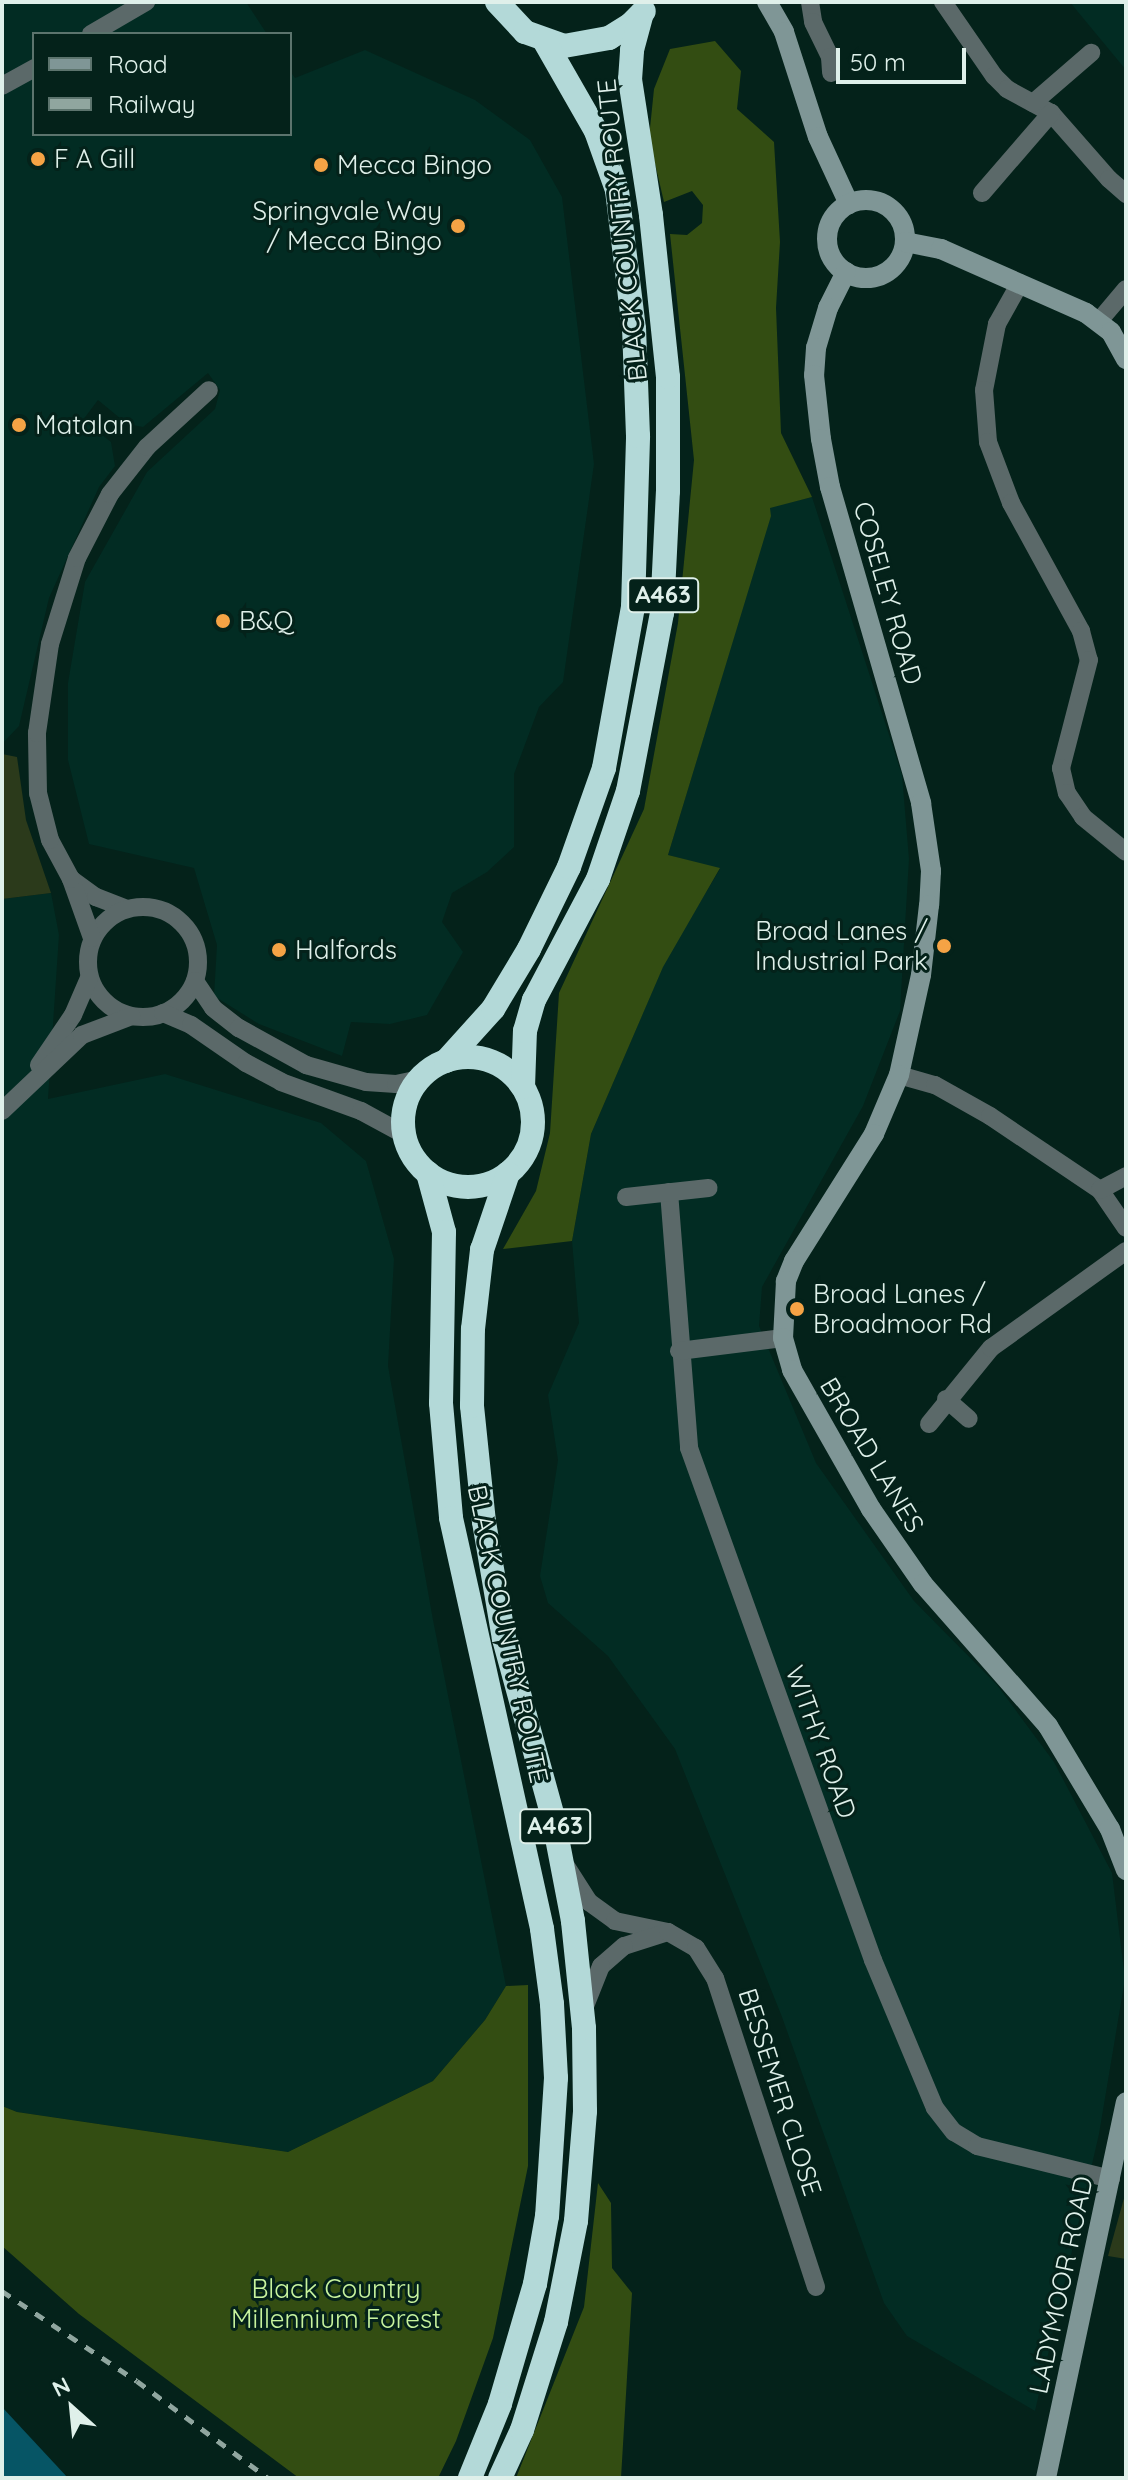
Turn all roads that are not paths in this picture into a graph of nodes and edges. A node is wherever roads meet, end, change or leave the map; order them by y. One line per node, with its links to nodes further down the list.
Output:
1 (146, 2): 7 (street)
2 (497, 2): 8 (highway, A463)
3 (810, 2): 11 (street)
4 (943, 2): 13 (street)
5 (766, 4): 17 (street)
6 (646, 8): 8 (highway, A463); 37 (highway, BLACK COUNTRY ROUTE / A463)
7 (94, 32)
8 (545, 42): 34 (highway, BLACK COUNTRY ROUTE / A463)
9 (1091, 53): 13 (street)
10 (32, 69): 12 (street)
11 (831, 73)
12 (2, 86)
13 (1033, 103): 14 (street)
14 (1051, 113): 15 (street); 16 (street)
15 (982, 193)
16 (1126, 194)
17 (849, 204): 18 (street); 19 (street)
18 (905, 242): 19 (street); 20 (street)
19 (846, 272): 28 (street, COSELEY ROAD)
20 (1020, 283): 22 (street); 25 (street)
21 (1126, 289): 22 (street)
22 (1099, 321): 23 (street)
23 (1126, 359)
24 (209, 390): 26 (street)
25 (1126, 852)
26 (71, 879): 27 (street); 29 (street)
27 (127, 909): 29 (street); 31 (street)
28 (927, 931): 35 (street, BROAD LANES)
29 (92, 938): 30 (street)
30 (89, 978): 33 (street); 38 (street)
31 (195, 981): 32 (street); 36 (street)
32 (163, 1013): 33 (street); 40 (street)
33 (132, 1016): 38 (street)
34 (446, 1061): 36 (highway, A463); 37 (highway)
35 (899, 1075): 45 (street); 50 (street, BROAD LANES)
36 (419, 1079): 40 (highway)
37 (523, 1087): 42 (highway, A463)
38 (19, 1093): 39 (street)
39 (2, 1111)
40 (405, 1135): 41 (highway, A463)
41 (428, 1173): 42 (highway); 62 (highway, BLACK COUNTRY ROUTE / A463)
42 (508, 1173): 55 (highway, BLACK COUNTRY ROUTE / A463)
43 (1126, 1176): 45 (street)
44 (709, 1188): 46 (street)
45 (1100, 1190): 48 (street)
46 (669, 1192): 47 (street); 51 (street, WITHY ROAD)
47 (626, 1197)
48 (1126, 1228)
49 (1126, 1251): 52 (street)
50 (783, 1338): 51 (street); 56 (street, BROAD LANES)
51 (679, 1351): 60 (street, WITHY ROAD)
52 (946, 1399): 53 (street); 54 (street)
53 (969, 1419)
54 (929, 1424)
55 (562, 1860): 57 (street, BESSEMER CLOSE); 58 (highway, BLACK COUNTRY ROUTE / A463)
56 (1126, 1870)
57 (668, 1932): 58 (street); 61 (street, BESSEMER CLOSE)
58 (582, 2013): 63 (highway, BLACK COUNTRY ROUTE / A463)
59 (1126, 2102): 60 (street, LADYMOOR ROAD)
60 (1111, 2179): 64 (street, LADYMOOR ROAD)
61 (816, 2287)
62 (470, 2478)
63 (500, 2478)
64 (1046, 2478)

